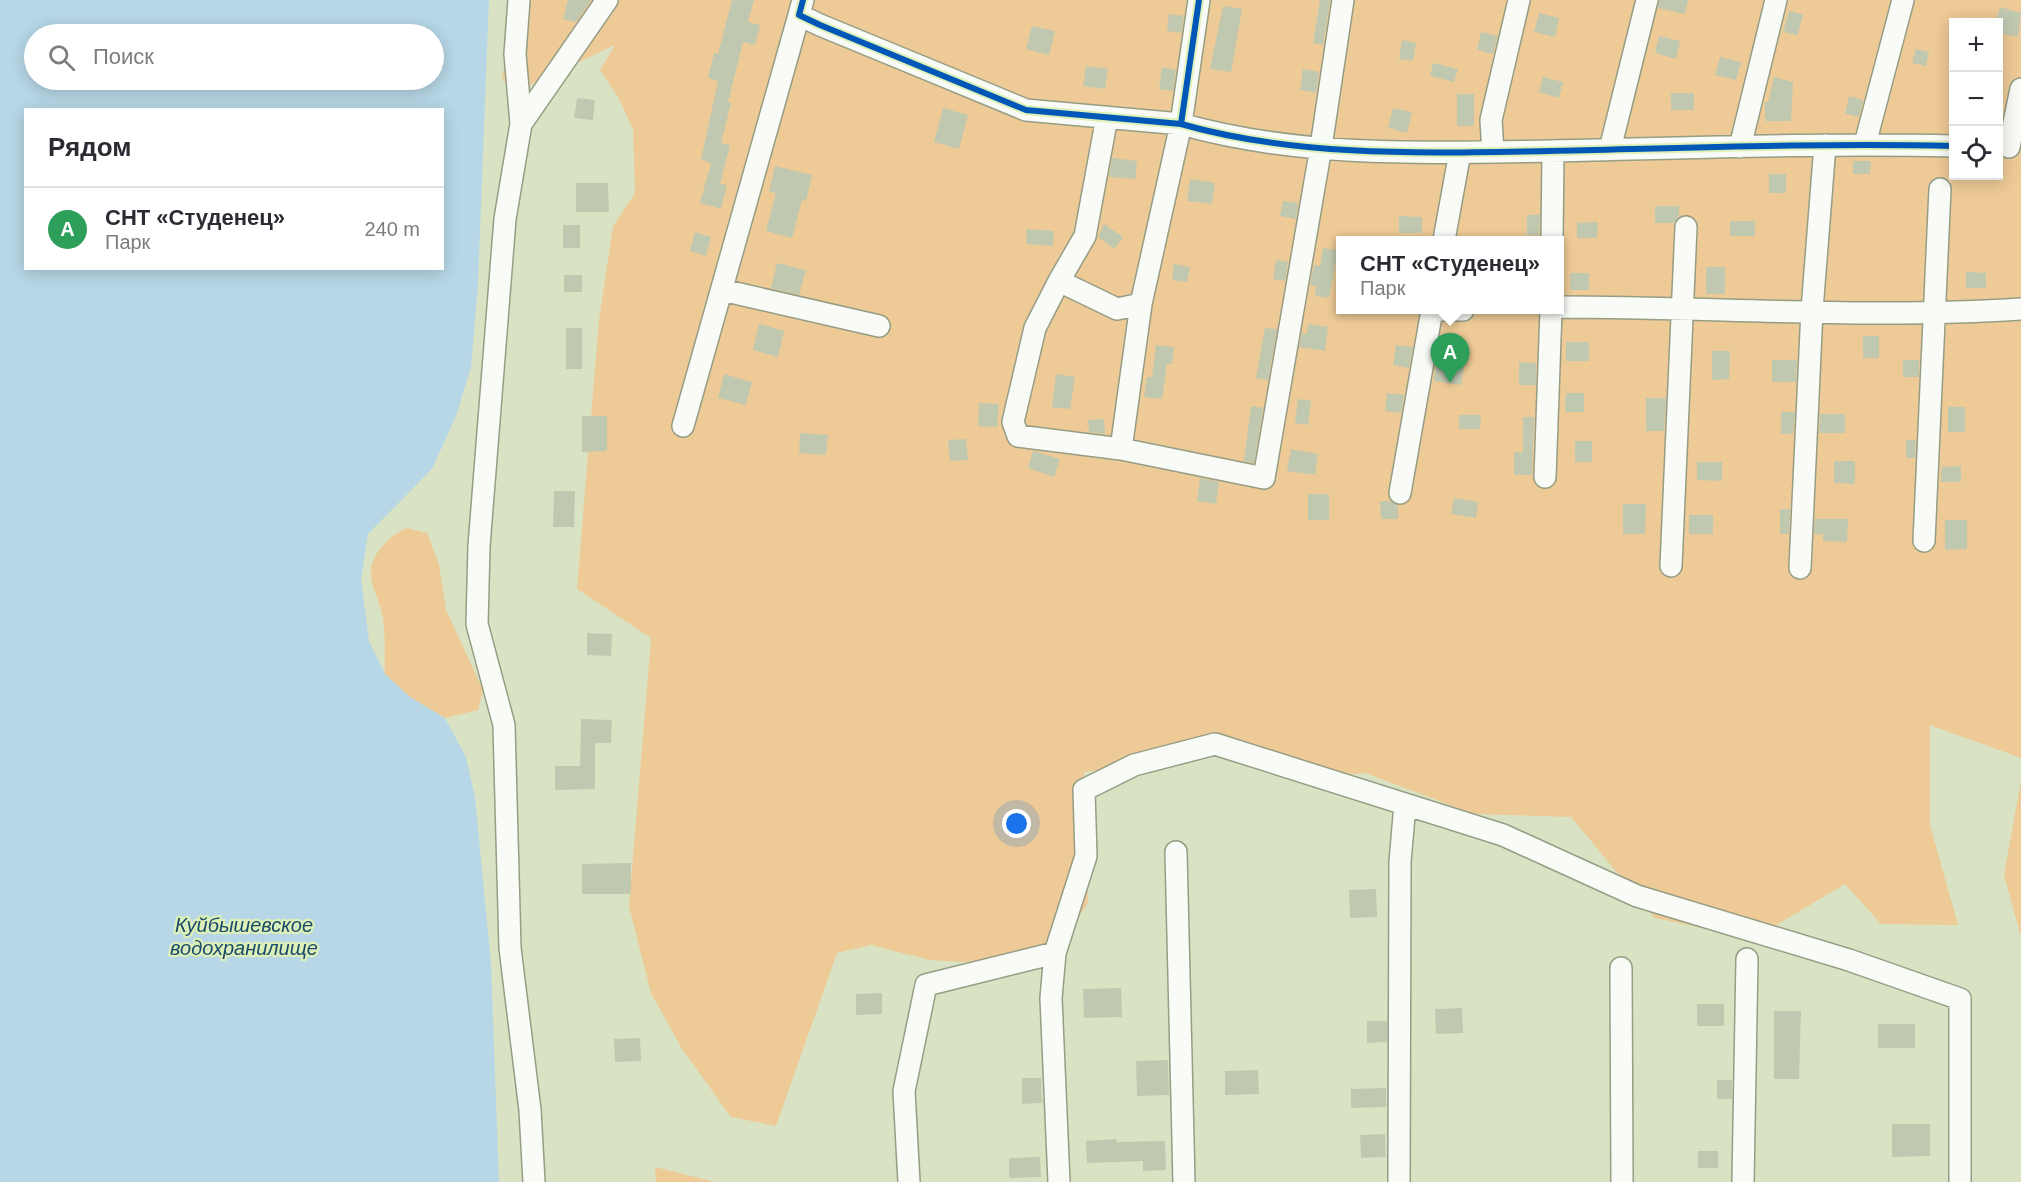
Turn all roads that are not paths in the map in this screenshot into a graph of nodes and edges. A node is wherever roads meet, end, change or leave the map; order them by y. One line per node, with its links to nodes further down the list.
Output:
1 (519, 0): 12 (street)
2 (607, 0): 12 (street)
3 (1199, 0): 13 (street)
4 (1343, 0): 17 (street)
5 (1519, 0): 23 (street)
6 (1647, 0): 20 (street)
7 (1776, 0): 18 (street)
8 (1903, 0): 14 (street)
9 (801, 7): 11 (street); 29 (street)
10 (2021, 89): 19 (street)
11 (1107, 117): 13 (street); 28 (street)
12 (521, 124): 51 (street)
13 (1181, 124): 17 (street); 30 (street)
14 (1865, 144): 15 (street); 16 (street)
15 (1825, 145): 18 (street); 34 (street)
16 (1949, 146)
17 (1321, 147): 22 (street); 40 (street)
18 (1740, 147): 20 (street)
19 (2009, 147)
20 (1610, 149): 21 (street)
21 (1553, 150): 23 (street); 27 (street)
22 (1460, 152): 23 (street); 26 (street)
23 (1493, 152)
24 (1940, 189): 37 (street)
25 (1686, 227): 32 (street)
26 (1445, 236)
27 (1552, 236)
28 (1059, 281): 30 (street); 40 (street)
29 (722, 290): 38 (street); 39 (street)
30 (1141, 304): 40 (street)
31 (1564, 307): 32 (street)
32 (1684, 307): 34 (street); 44 (street)
33 (2021, 309): 37 (street)
34 (1812, 310): 37 (street); 45 (street)
35 (1431, 314): 42 (street)
36 (1551, 314): 41 (street)
37 (1935, 315): 43 (street)
38 (879, 326)
39 (683, 426)
40 (1121, 449)
41 (1545, 477)
42 (1400, 494)
43 (1924, 541)
44 (1671, 566)
45 (1800, 568)
46 (1405, 804): 48 (street); 55 (street); 58 (street)
47 (1176, 852): 54 (street)
48 (1055, 953): 52 (street); 53 (street)
49 (1747, 959): 57 (street)
50 (1622, 968): 56 (street)
51 (534, 1182)
52 (909, 1182)
53 (1059, 1182)
54 (1184, 1182)
55 (1399, 1182)
56 (1622, 1182)
57 (1743, 1182)
58 (1960, 1182)

